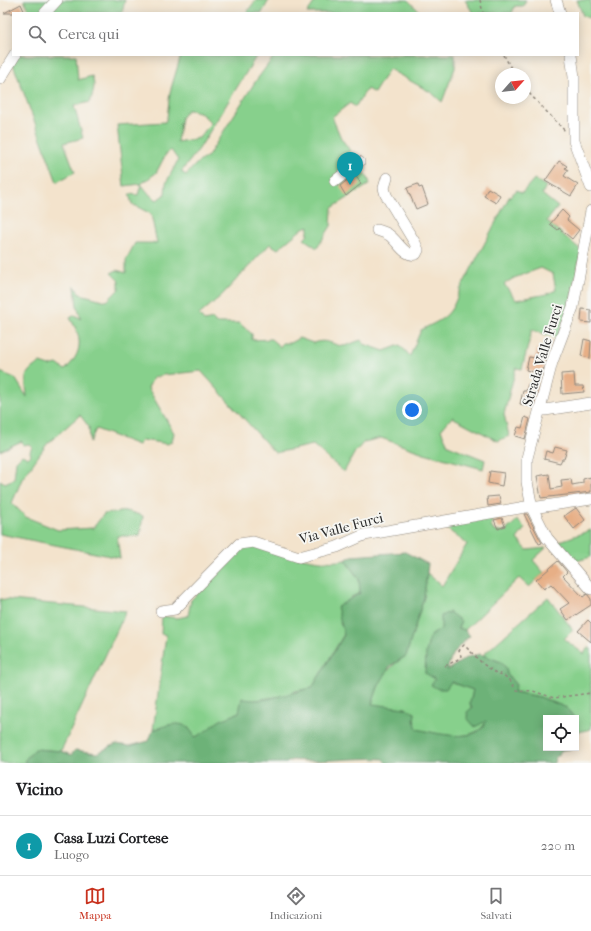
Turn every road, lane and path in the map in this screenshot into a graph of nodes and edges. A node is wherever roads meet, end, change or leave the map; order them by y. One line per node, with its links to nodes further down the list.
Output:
1 (57, 0): 4 (street)
2 (480, 0): 5 (path)
3 (556, 0): 6 (street)
4 (46, 12)
5 (483, 12)
6 (560, 12)
7 (14, 56): 11 (street)
8 (505, 56): 10 (path)
9 (571, 56): 13 (street)
10 (511, 68)
11 (0, 79)
12 (531, 95): 13 (path)
13 (574, 141): 17 (street)
14 (358, 162): 16 (street)
15 (387, 178): 19 (street)
16 (334, 181)
17 (591, 187)
18 (591, 211): 21 (street, Strada Valle Furci)
19 (376, 230)
20 (591, 403): 21 (street)
21 (540, 409): 23 (street, Strada Valle Furci)
22 (591, 499): 23 (street)
23 (532, 507): 24 (street, Strada Valle Furci); 25 (street, Via Valle Furci)
24 (591, 589)
25 (161, 611)
26 (445, 666): 27 (path)
27 (591, 693)

